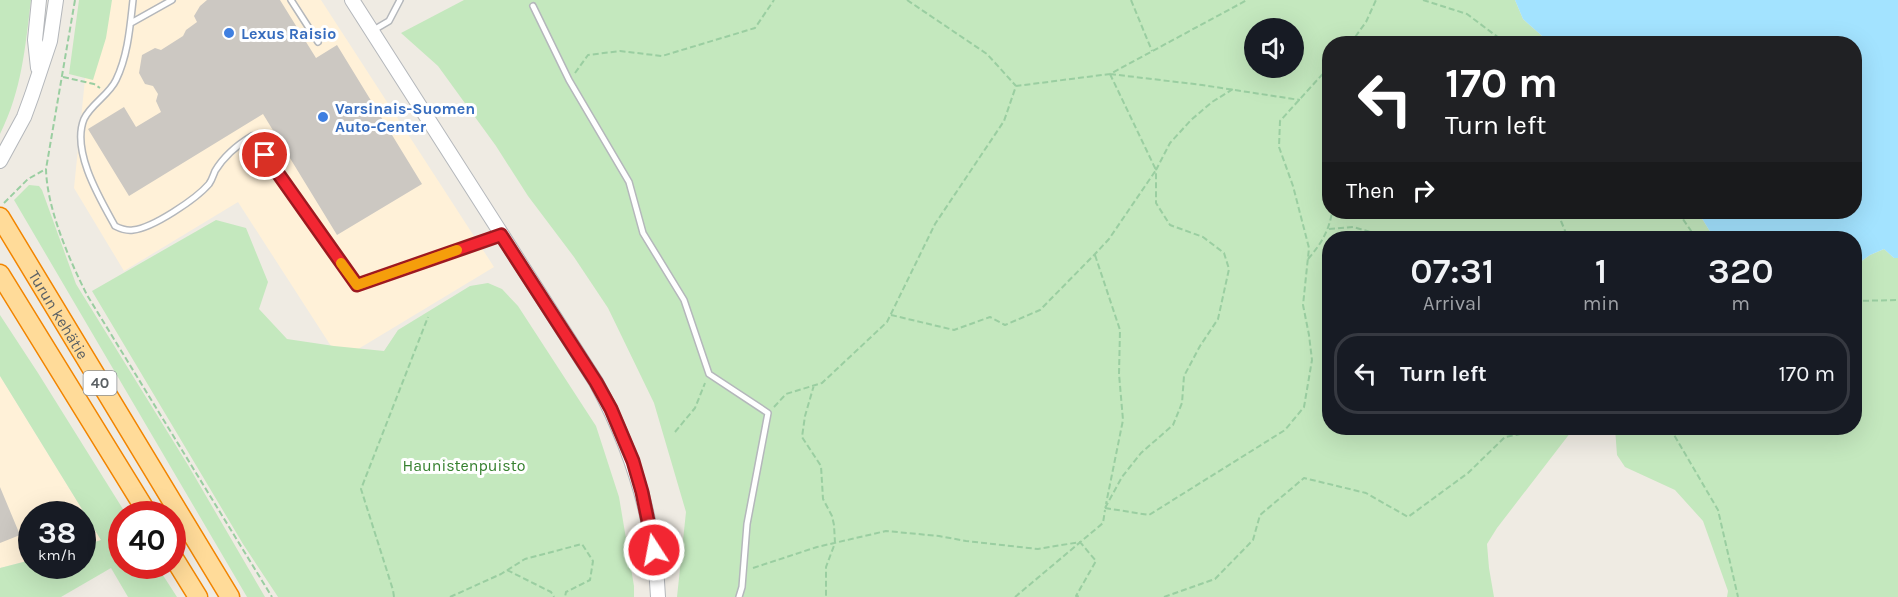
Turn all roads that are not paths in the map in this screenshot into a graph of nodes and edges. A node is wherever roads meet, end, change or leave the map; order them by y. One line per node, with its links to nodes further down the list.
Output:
1 (39, 0): 12 (street)
2 (56, 0): 12 (street)
3 (133, 0): 9 (lane)
4 (172, 0): 9 (lane)
5 (291, 0): 11 (lane)
6 (352, 0): 10 (street)
7 (400, 0): 10 (lane)
8 (533, 6): 22 (lane)
9 (131, 23): 15 (lane)
10 (371, 31): 15 (street)
11 (318, 42)
12 (38, 73): 13 (street)
13 (0, 161)
14 (0, 218): 20 (highway, Turun kehätie / 40)
15 (501, 235): 21 (street)
16 (0, 274): 17 (highway, Turun kehätie / 40)
17 (140, 501)
18 (186, 578): 19 (highway)
19 (198, 597)
20 (230, 597)
21 (658, 597)
22 (739, 597)

